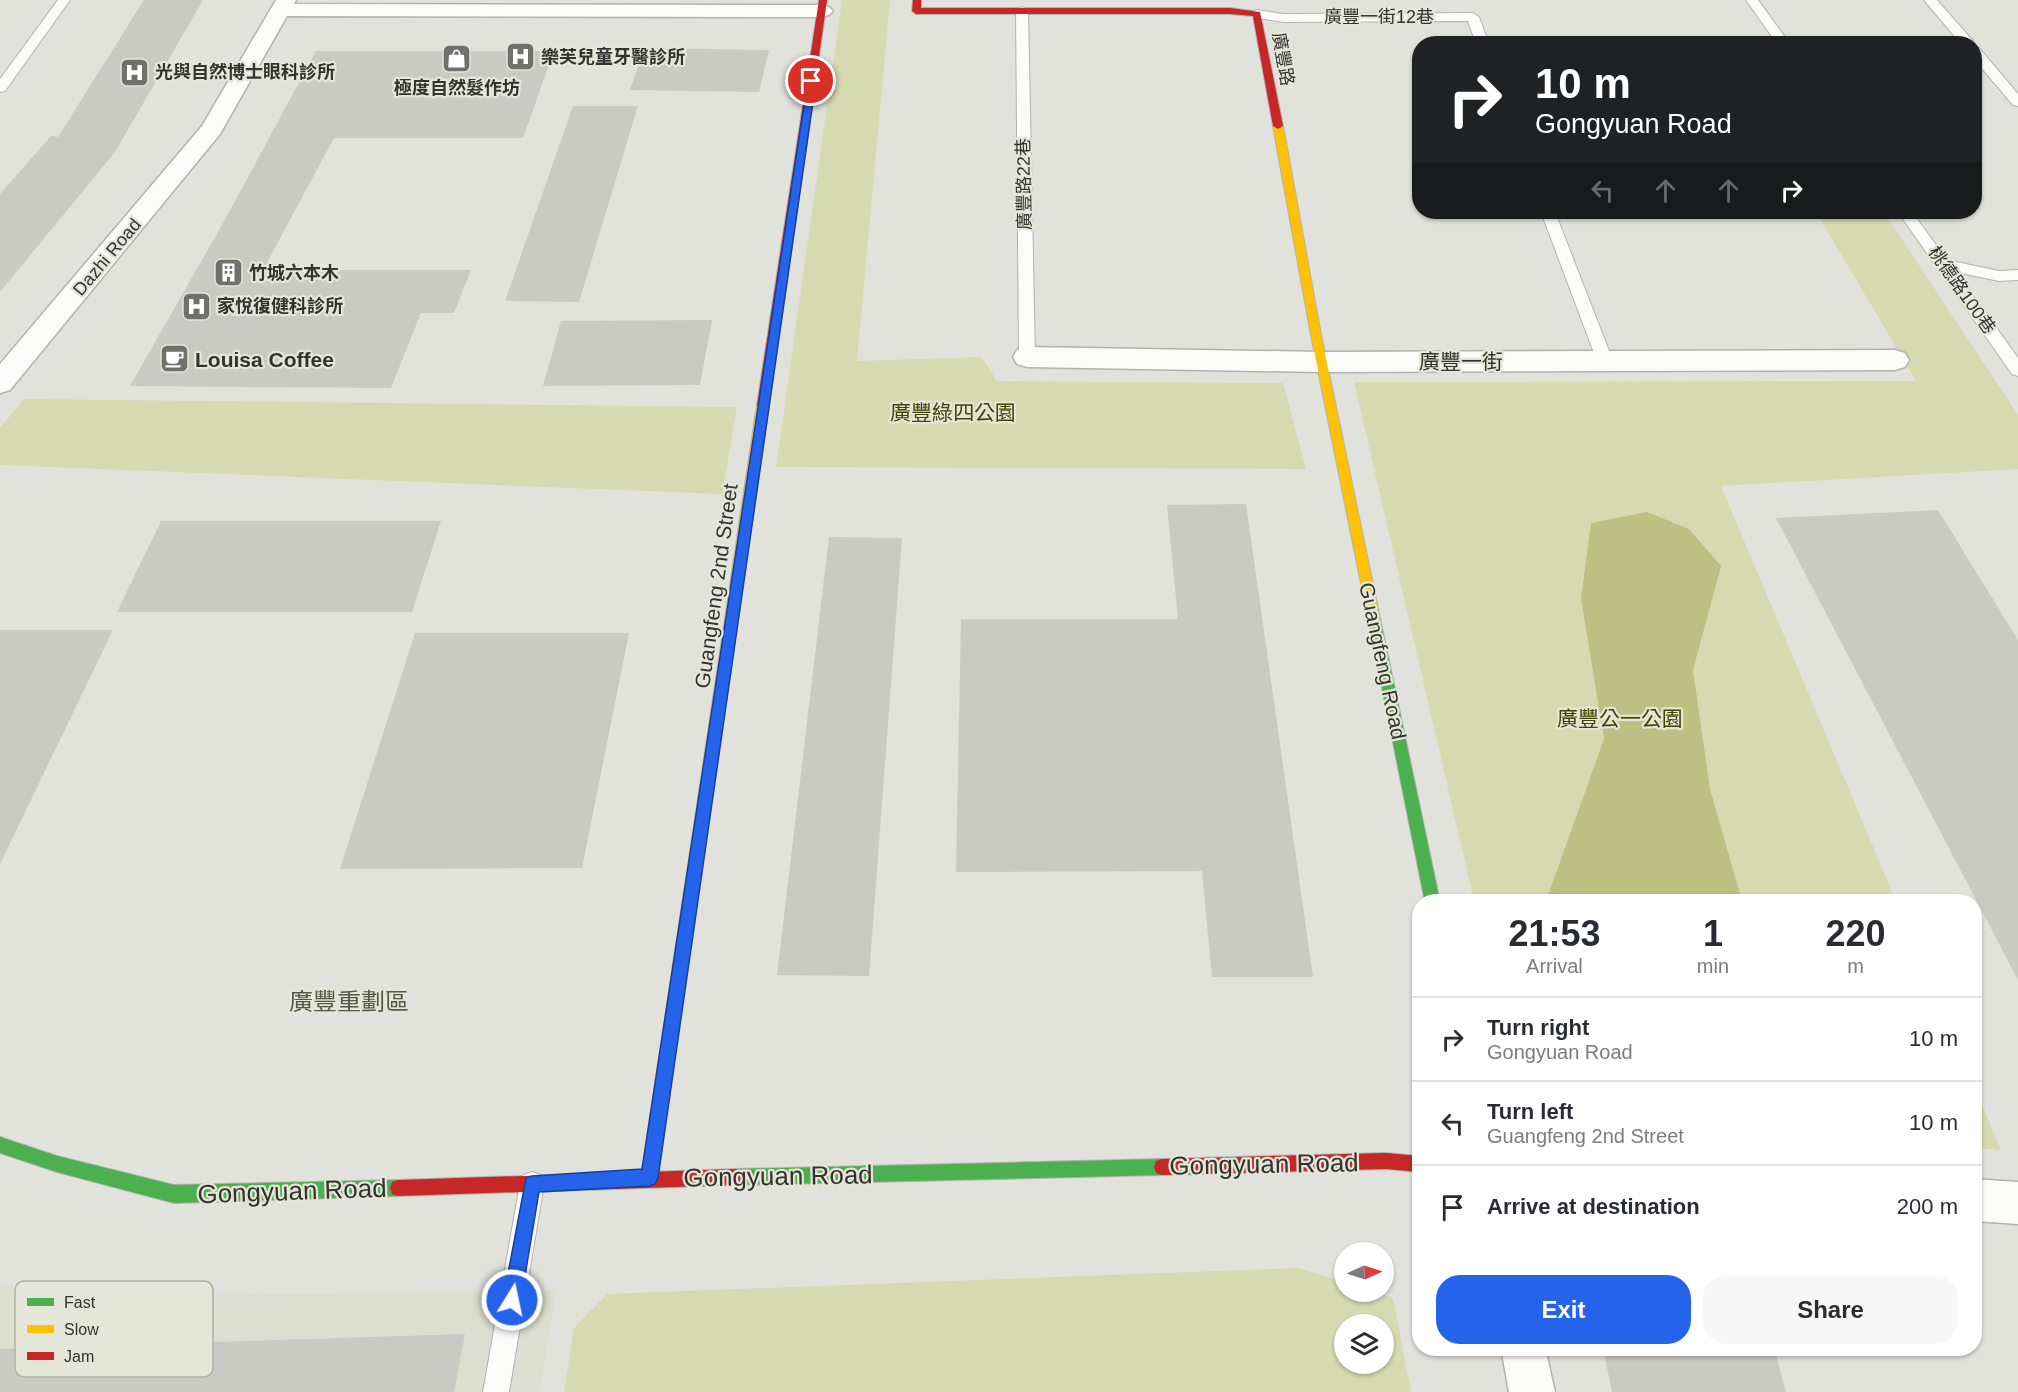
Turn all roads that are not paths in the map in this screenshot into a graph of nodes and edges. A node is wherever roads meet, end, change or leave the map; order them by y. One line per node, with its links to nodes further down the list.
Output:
1 (64, 0): 14 (lane)
2 (917, 0): 8 (street, 廣豐路)
3 (1752, 0): 11 (lane)
4 (1930, 0): 12 (lane)
5 (283, 5): 7 (street); 25 (street, Dazhi Road)
6 (1122, 5): 8 (street, 廣豐路); 9 (street, 廣豐路)
7 (823, 6): 29 (street, Guangfeng 2nd Street)
8 (1022, 11): 20 (lane, 廣豐路22巷)
9 (1257, 14): 10 (lane, 廣豐一街12巷); 23 (street, 廣豐路)
10 (1480, 36)
11 (1778, 36)
12 (1961, 36)
13 (1982, 60): 15 (lane)
14 (0, 88)
15 (2018, 102)
16 (1551, 219): 22 (lane)
17 (1910, 219): 18 (lane, 桃德路100巷)
18 (1944, 264): 19 (lane); 24 (lane, 桃德路100巷)
19 (2018, 275)
20 (1027, 357): 23 (street, 廣豐一街)
21 (1895, 360): 22 (street, 廣豐一街)
22 (1605, 361): 23 (street, 廣豐一街)
23 (1322, 362): 26 (street, 廣豐路)
24 (2018, 370)
25 (0, 383)
26 (1431, 894)
27 (0, 1145): 30 (street, Gongyuan Road)
28 (1412, 1163): 29 (street, Gongyuan Road)
29 (649, 1178): 30 (street, Gongyuan Road)
30 (532, 1184): 34 (lane)
31 (1982, 1201): 32 (street)
32 (2018, 1203)
33 (1525, 1356): 35 (street)
34 (496, 1392)
35 (1532, 1392)

